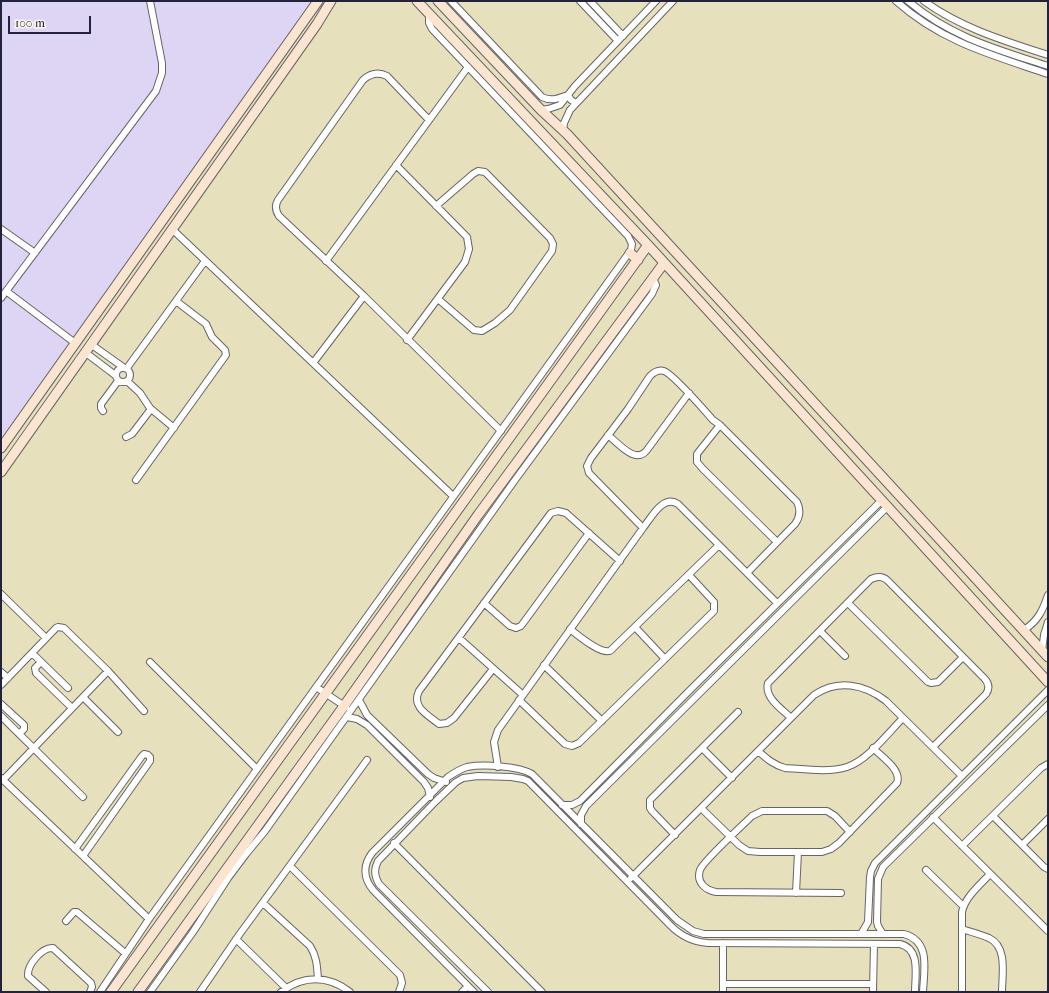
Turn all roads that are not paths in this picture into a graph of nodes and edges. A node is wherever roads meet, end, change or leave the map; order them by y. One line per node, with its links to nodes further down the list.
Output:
1 (150, 1): 33 (street)
2 (318, 1): 15 (street)
3 (331, 1): 16 (street)
4 (417, 1): 14 (street)
5 (438, 1): 25 (street)
6 (451, 1): 23 (street)
7 (580, 1): 18 (street)
8 (590, 1): 17 (street)
9 (656, 1): 17 (street)
10 (673, 1): 24 (street)
11 (896, 1): 22 (street)
12 (908, 1): 20 (street)
13 (924, 1): 19 (street)
14 (429, 14): 21 (street); 32 (street)
15 (307, 17): 16 (street); 47 (street)
16 (317, 24): 31 (street)
17 (623, 36): 18 (street)
18 (618, 41): 23 (street)
19 (1048, 55)
20 (1048, 66)
21 (468, 67): 26 (street); 34 (street)
22 (1048, 74)
23 (568, 95): 24 (street); 25 (street)
24 (576, 103): 27 (street)
25 (541, 110): 27 (street)
26 (429, 120): 28 (street); 37 (street)
27 (563, 131): 44 (street)
28 (396, 165): 29 (street); 37 (street)
29 (436, 206): 42 (street); 42 (street)
30 (1, 229): 33 (street)
31 (172, 229): 36 (street); 49 (street)
32 (648, 245): 35 (street); 38 (street)
33 (35, 253): 39 (street)
34 (630, 253): 35 (street); 60 (street)
35 (638, 260): 104 (street)
36 (205, 261): 43 (street); 51 (street)
37 (326, 261): 40 (street)
38 (664, 263): 45 (street); 106 (street)
39 (6, 291): 41 (street); 47 (street)
40 (364, 296): 46 (street); 51 (street)
41 (1, 298)
42 (438, 299): 46 (street)
43 (176, 301): 52 (street); 59 (street)
44 (744, 326): 45 (street); 48 (street)
45 (733, 338): 50 (street)
46 (407, 340): 60 (street)
47 (75, 343): 63 (street)
48 (761, 344): 50 (street); 83 (street)
49 (89, 349): 52 (street); 53 (street); 64 (street)
50 (749, 354): 67 (street)
51 (313, 363): 66 (street)
52 (125, 368): 53 (street); 54 (street)
53 (117, 378): 54 (street); 57 (street)
54 (127, 381): 56 (street)
55 (689, 393): 58 (street); 61 (street); 61 (street)
56 (151, 409): 59 (street); 62 (street)
57 (103, 411)
58 (720, 425): 70 (street); 70 (street)
59 (174, 428): 65 (street)
60 (501, 431): 66 (street)
61 (608, 435): 68 (street)
62 (126, 437)
63 (1, 448)
64 (1, 472)
65 (136, 480)
66 (453, 496): 101 (street)
67 (885, 503): 78 (street); 99 (street); 146 (street)
68 (643, 528): 71 (street); 72 (street)
69 (589, 533): 72 (street); 77 (street); 77 (street)
70 (777, 542): 73 (street)
71 (719, 545): 73 (street); 74 (street)
72 (620, 561): 82 (street)
73 (747, 573): 78 (street)
74 (688, 575): 81 (street); 91 (street)
75 (1, 594): 85 (street)
76 (1048, 595): 83 (street)
77 (484, 603): 86 (street)
78 (777, 603): 139 (street)
79 (848, 603): 84 (street); 90 (street); 90 (street)
80 (1048, 622): 88 (street)
81 (635, 628): 82 (street); 91 (street)
82 (570, 629): 94 (street)
83 (1024, 630): 88 (street)
84 (820, 631): 89 (street); 115 (street)
85 (46, 638): 87 (street); 96 (street)
86 (459, 638): 95 (street); 95 (street)
87 (32, 653): 92 (street); 98 (street)
88 (1045, 654)
89 (845, 656)
90 (963, 657): 120 (street)
91 (665, 659): 117 (street)
92 (41, 662): 103 (street); 103 (street)
93 (150, 662): 128 (street)
94 (544, 665): 107 (street); 117 (street)
95 (493, 669): 107 (street)
96 (108, 671): 105 (street); 111 (street)
97 (1, 672): 98 (street)
98 (8, 678): 100 (street)
99 (1048, 682)
100 (1, 685)
101 (316, 687): 104 (street); 128 (street)
102 (1048, 690): 129 (street)
103 (58, 693): 110 (street)
104 (326, 694): 112 (street); 188 (street)
105 (83, 697): 110 (street); 118 (street)
106 (356, 697): 112 (street); 132 (street)
107 (521, 698): 117 (street); 127 (street)
108 (1, 704): 119 (street)
109 (1048, 705): 138 (street)
110 (72, 708): 121 (street)
111 (144, 711)
112 (348, 711): 134 (street); 189 (street); 190 (street)
113 (738, 712): 122 (street)
114 (1, 716): 119 (street)
115 (791, 718): 116 (street); 124 (street)
116 (903, 718): 120 (street); 123 (street)
117 (602, 721)
118 (118, 732)
119 (19, 734): 121 (street)
120 (933, 747): 129 (street)
121 (34, 748): 131 (street); 136 (street)
122 (702, 748): 130 (street); 148 (street)
123 (873, 748): 124 (street); 147 (street)
124 (758, 751): 130 (street)
125 (367, 760): 156 (street)
126 (1048, 764): 143 (street)
127 (498, 766): 132 (street); 139 (street)
128 (257, 769): 166 (street)
129 (962, 776): 135 (street)
130 (732, 778): 140 (street)
131 (2, 779): 153 (street)
132 (444, 781): 133 (street); 134 (street)
133 (448, 789): 137 (street); 161 (street)
134 (430, 795): 137 (street); 169 (street)
135 (943, 795): 138 (street); 173 (street)
136 (83, 797)
137 (436, 801): 150 (street)
138 (950, 801): 144 (street)
139 (562, 805): 146 (street)
140 (702, 808): 148 (street); 149 (street)
141 (104, 809): 142 (street); 142 (street); 153 (street)
142 (112, 815): 155 (street)
143 (992, 816): 151 (street); 152 (street)
144 (933, 818): 152 (street); 174 (street)
145 (1048, 819): 151 (street)
146 (581, 824): 160 (street)
147 (850, 832): 149 (street); 154 (street)
148 (674, 835): 160 (street)
149 (731, 837): 154 (street); 162 (street)
150 (394, 843): 168 (street); 197 (street)
151 (1022, 845): 157 (street)
152 (962, 846): 159 (street)
153 (75, 849): 155 (street)
154 (798, 852): 162 (street)
155 (83, 856): 166 (street)
156 (290, 866): 164 (street); 193 (street)
157 (1048, 869)
158 (926, 870): 165 (street)
159 (990, 874): 165 (street); 171 (street)
160 (633, 877): 161 (street); 172 (street)
161 (628, 882): 176 (street)
162 (796, 893): 163 (street)
163 (841, 893)
164 (263, 902): 175 (street); 180 (street)
165 (963, 906): 170 (street)
166 (149, 919): 179 (street)
167 (66, 921): 179 (street)
168 (418, 923): 169 (street); 196 (street)
169 (412, 929): 183 (street)
170 (962, 929): 202 (street); 203 (street)
171 (1048, 931)
172 (774, 934): 173 (street); 177 (street)
173 (861, 934): 174 (street)
174 (883, 934): 201 (street)
175 (236, 939): 184 (street); 191 (street)
176 (724, 943): 177 (street); 181 (street)
177 (775, 943): 178 (street)
178 (874, 944): 182 (street); 200 (street)
179 (125, 953): 187 (street)
180 (318, 979): 184 (street); 192 (street)
181 (723, 984): 182 (street); 198 (street)
182 (873, 984): 199 (street)
183 (468, 986): 194 (street); 195 (street)
184 (284, 990)
185 (46, 992): 186 (street)
186 (90, 992)
187 (100, 992)
188 (111, 992)
189 (138, 992)
190 (150, 992)
191 (200, 992)
192 (350, 992)
193 (399, 992)
194 (462, 992)
195 (474, 992)
196 (488, 992)
197 (542, 992)
198 (723, 992)
199 (873, 992)
200 (914, 992)
201 (923, 992)
202 (962, 992)
203 (1002, 992)

